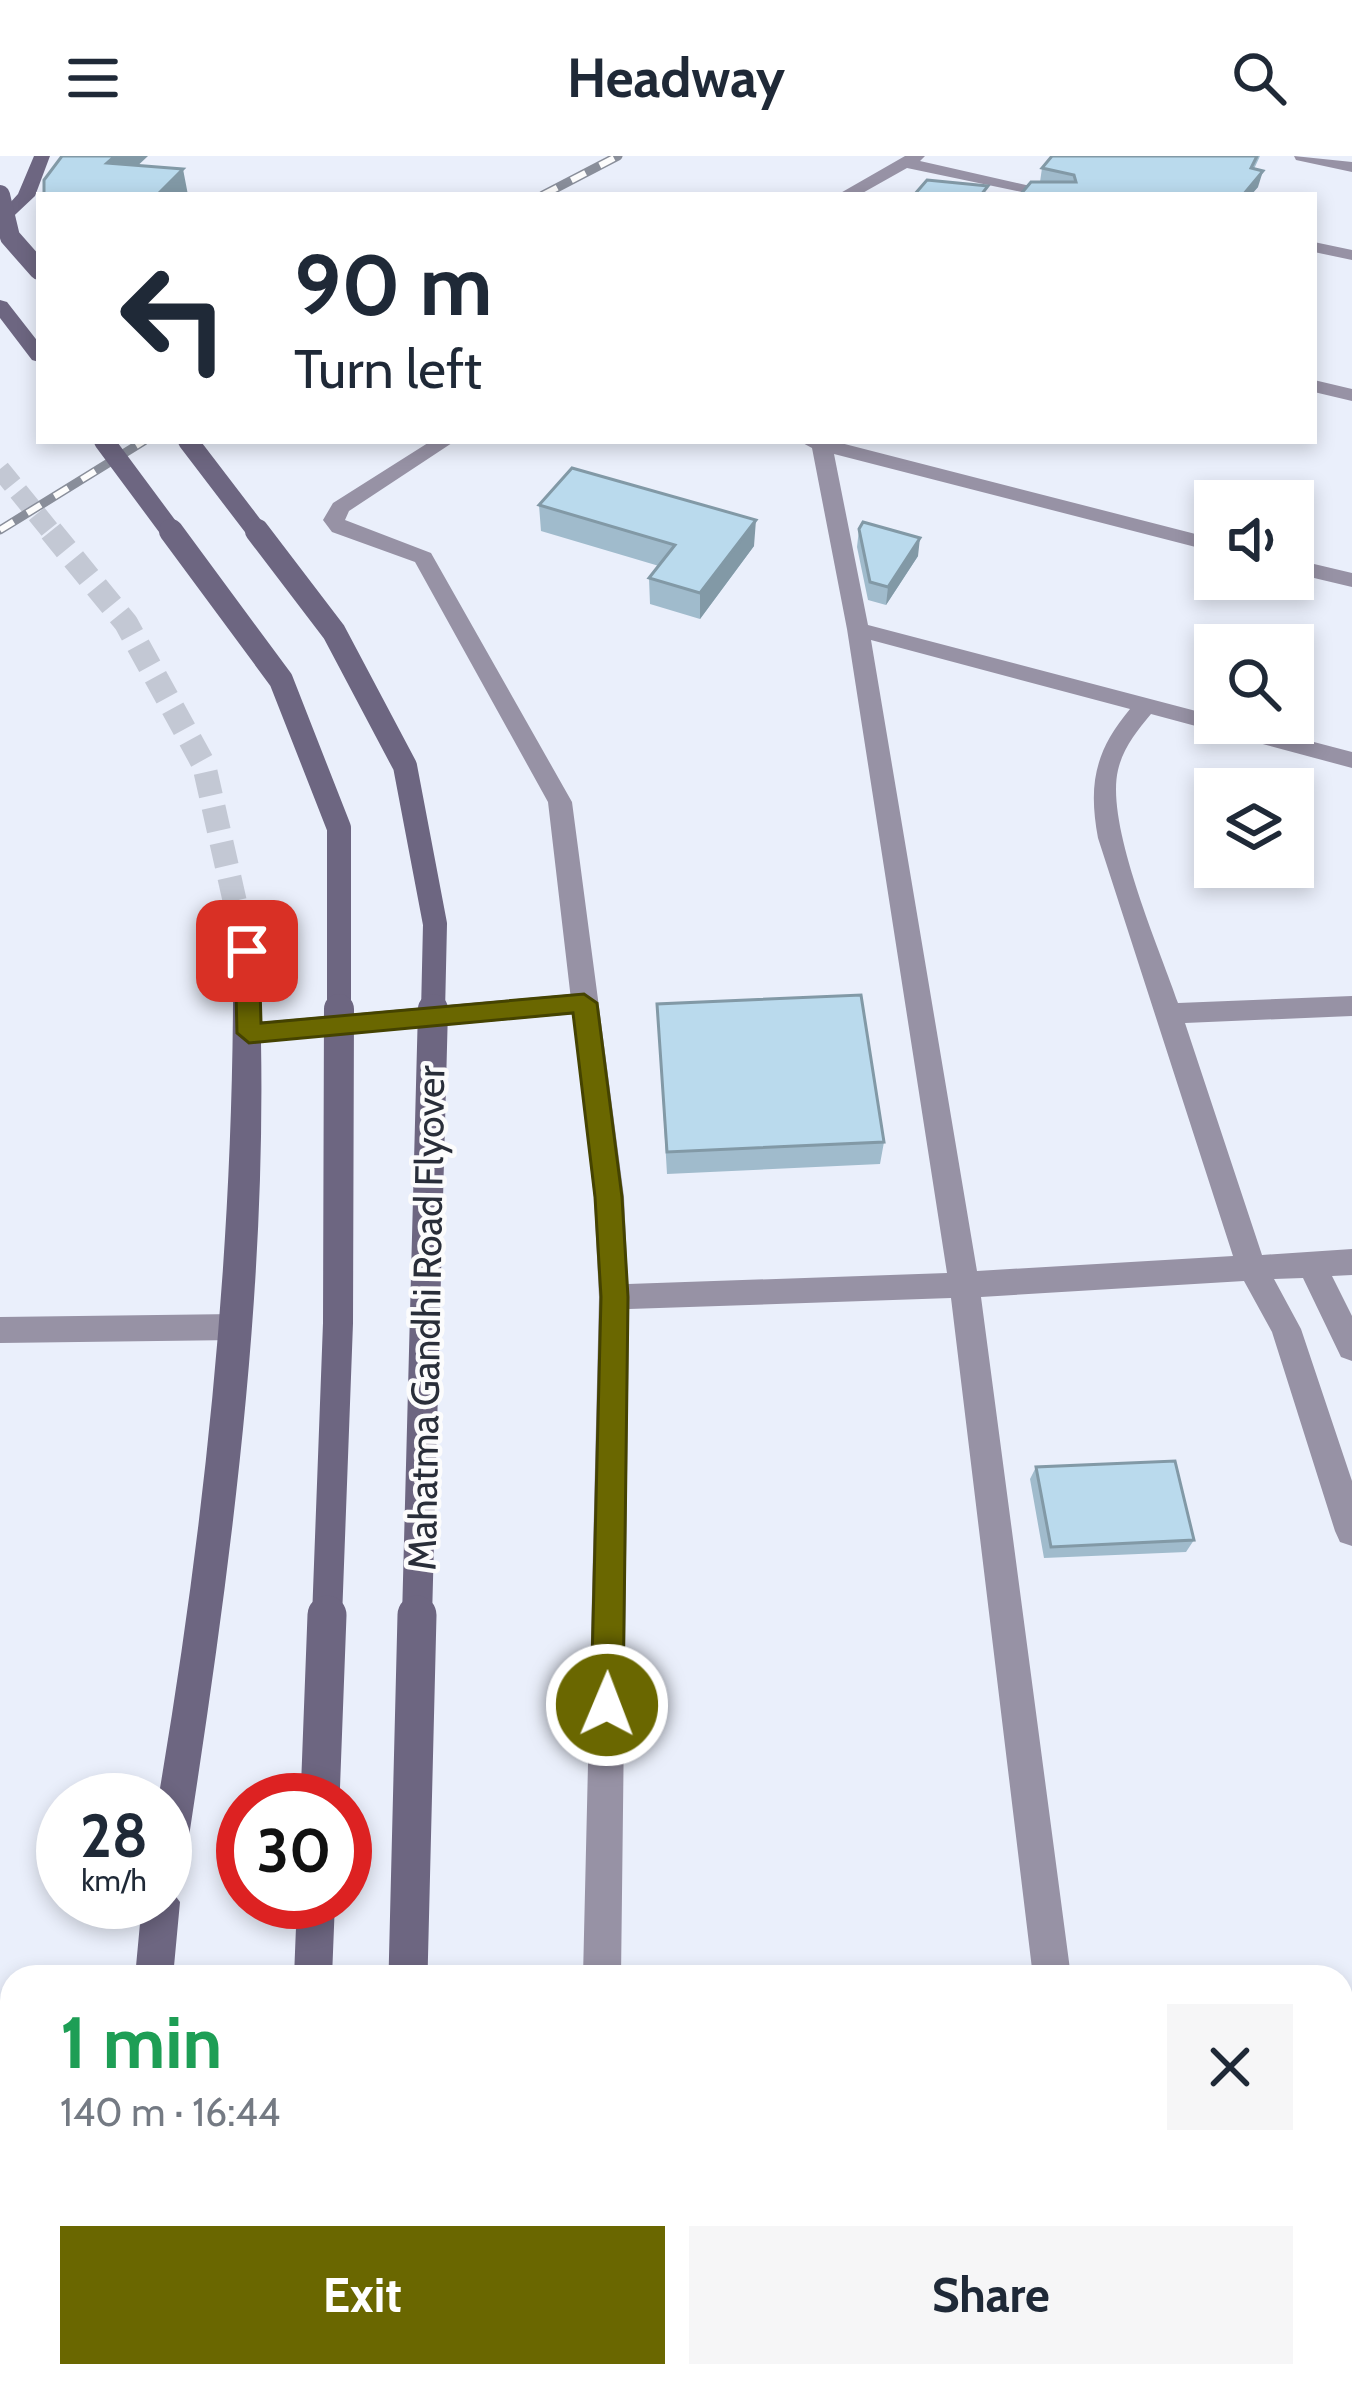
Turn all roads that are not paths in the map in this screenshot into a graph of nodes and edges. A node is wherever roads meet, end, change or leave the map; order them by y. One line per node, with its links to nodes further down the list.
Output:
1 (42, 156): 8 (main road)
2 (1302, 156): 4 (street)
3 (911, 159): 5 (street); 6 (street)
4 (1352, 167)
5 (851, 192)
6 (1048, 192)
7 (0, 196): 11 (main road, bridge)
8 (0, 224)
9 (1317, 248): 10 (street)
10 (1352, 255)
11 (36, 266)
12 (0, 306): 13 (main road)
13 (36, 352)
14 (1317, 387): 15 (street)
15 (1352, 394)
16 (106, 444): 42 (main road, bridge)
17 (190, 444): 47 (main road, Mahatma Gandhi Road Flyover, bridge)
18 (440, 444): 28 (street)
19 (815, 444): 24 (street)
20 (819, 444): 21 (street)
21 (1194, 541)
22 (1314, 571): 23 (street)
23 (1352, 580)
24 (858, 629): 25 (street); 35 (street)
25 (1146, 705): 26 (street); 30 (street)
26 (1352, 760)
27 (247, 951): 31 (main road)
28 (584, 1003): 31 (main road); 36 (street)
29 (1352, 1006): 30 (street)
30 (1165, 1014): 34 (street)
31 (249, 1033): 37 (main road)
32 (1310, 1262): 33 (street); 34 (street); 39 (street)
33 (1352, 1262)
34 (1251, 1266): 35 (street); 40 (street)
35 (964, 1285): 36 (street); 49 (street)
36 (614, 1297): 48 (street)
37 (236, 1327): 38 (street); 41 (main road)
38 (0, 1330)
39 (1352, 1347)
40 (1352, 1531)
41 (181, 1773)
42 (321, 1773)
43 (158, 1929): 45 (main road)
44 (315, 1929): 46 (main road)
45 (155, 1965)
46 (313, 1965)
47 (408, 1965)
48 (602, 1965)
49 (1050, 1965)

